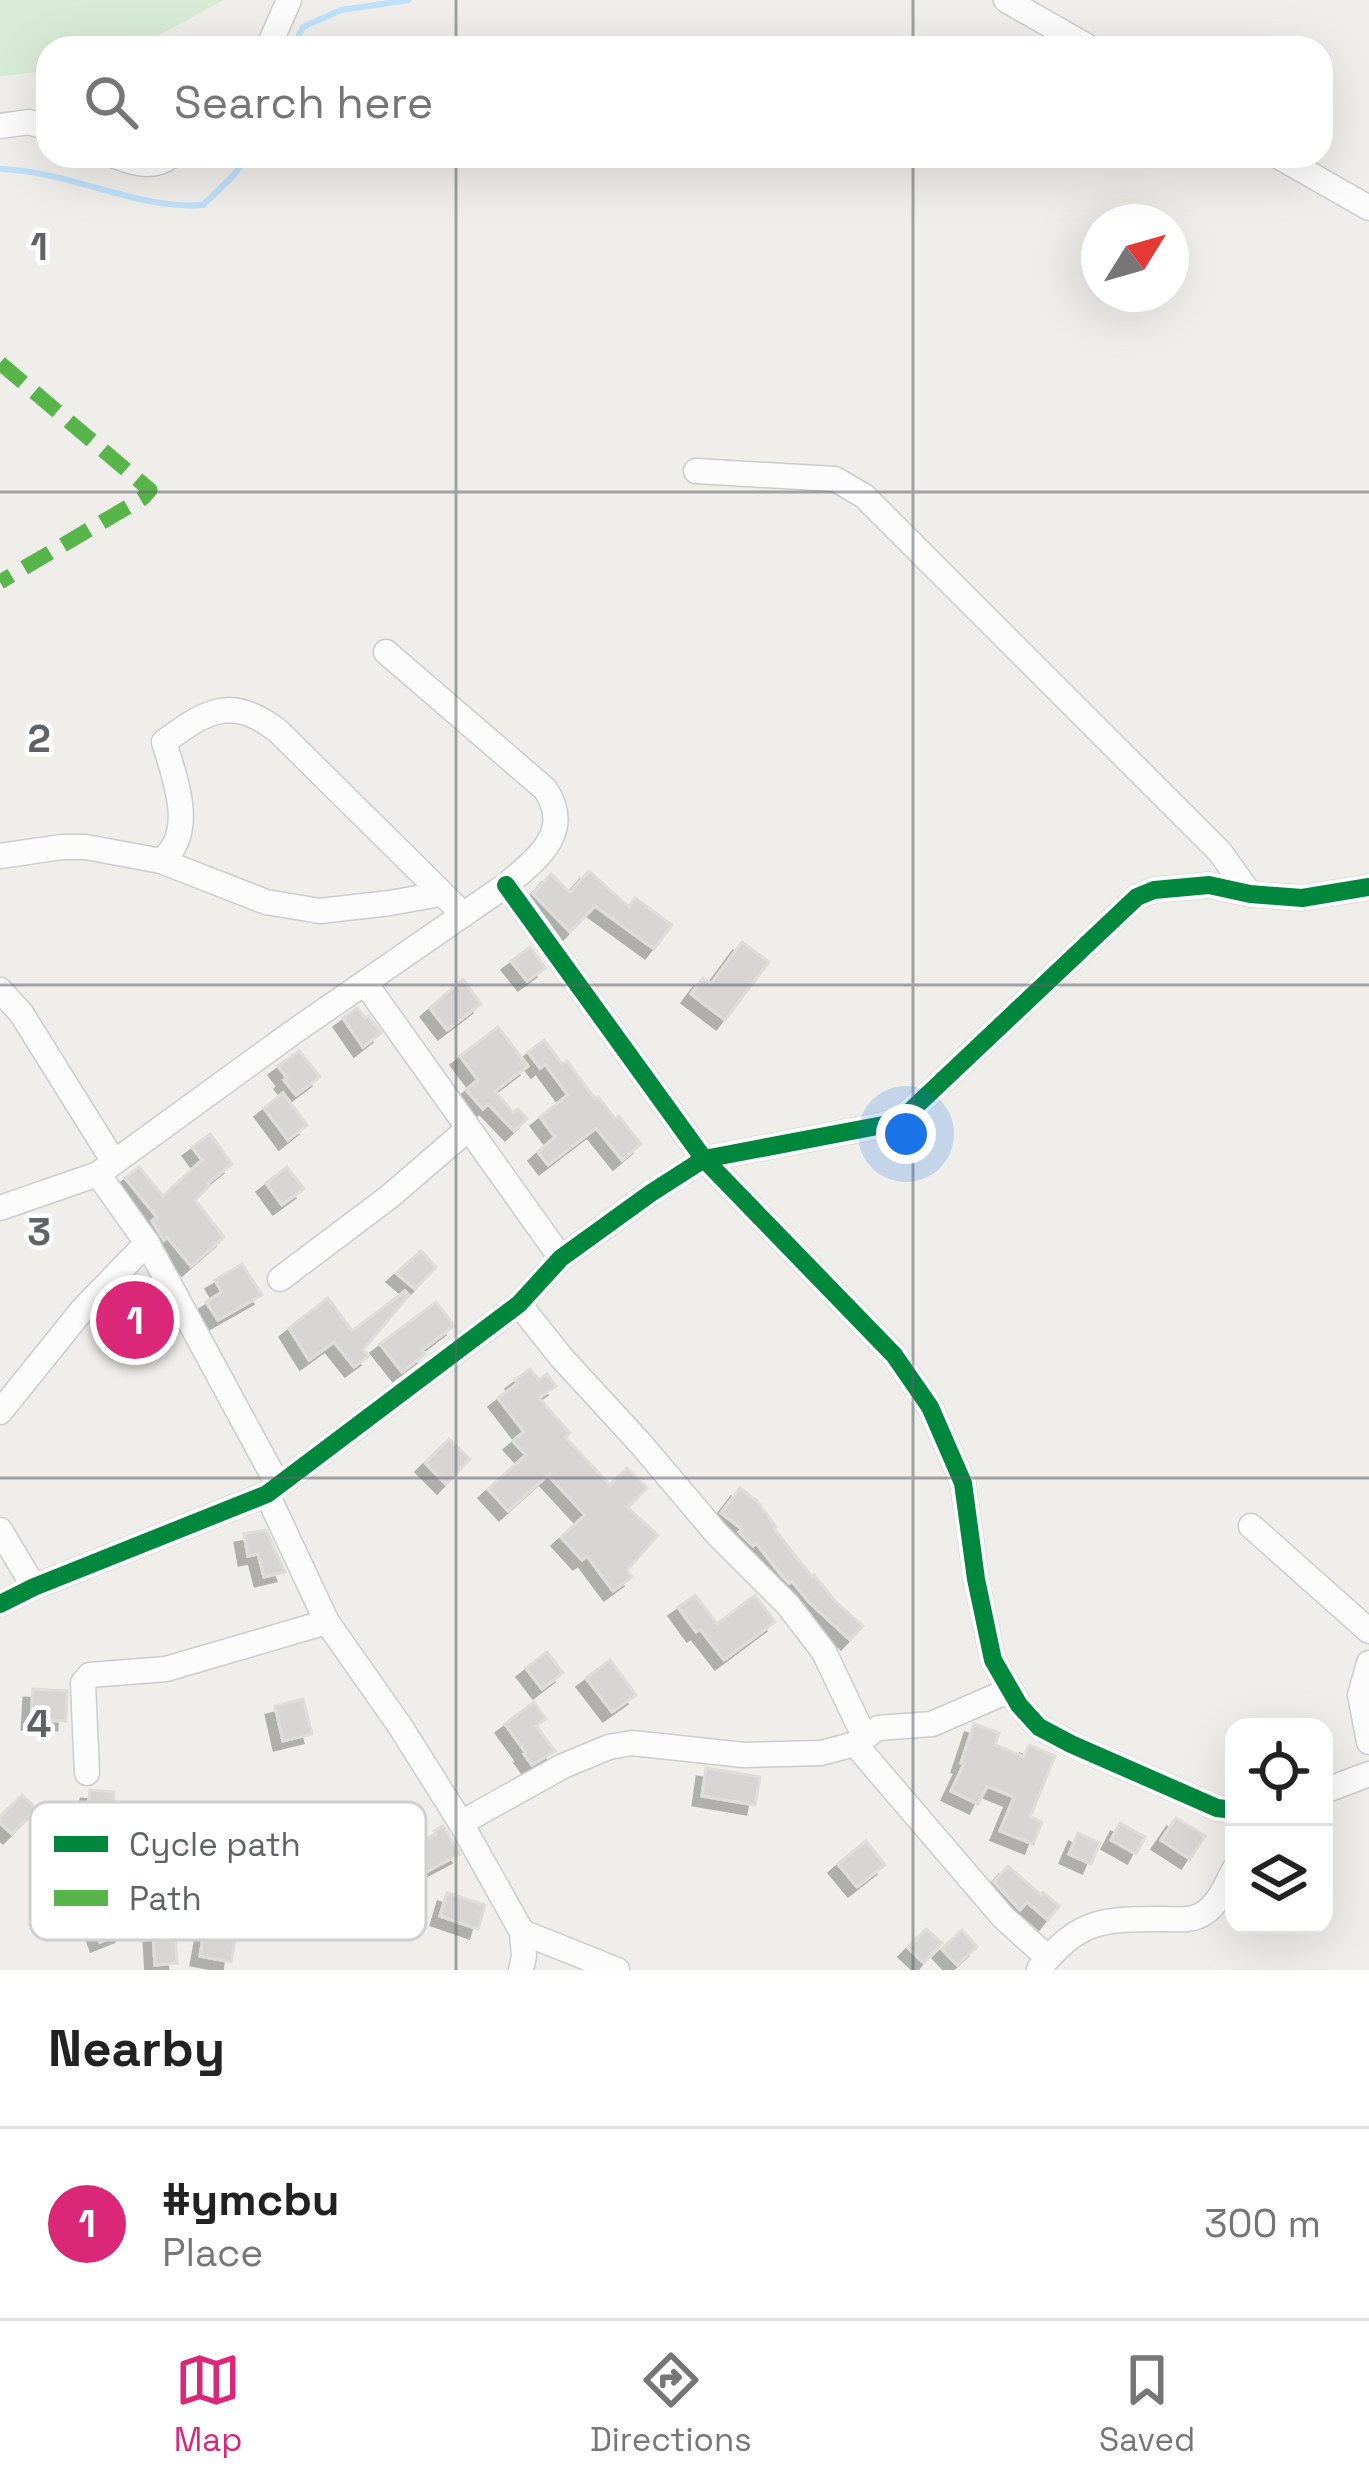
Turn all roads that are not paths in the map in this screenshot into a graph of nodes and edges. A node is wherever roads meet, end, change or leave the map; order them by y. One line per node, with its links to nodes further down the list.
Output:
1 (289, 0): 3 (street)
2 (1006, 0): 4 (street)
3 (273, 36)
4 (1069, 36)
5 (36, 124): 6 (street)
6 (0, 126)
7 (1299, 168): 8 (street)
8 (1369, 208)
9 (696, 470): 16 (street)
10 (386, 652): 13 (street)
11 (0, 856): 12 (street)
12 (161, 861): 15 (street); 15 (street)
13 (506, 885): 17 (street); 21 (street)
14 (1369, 887): 16 (street)
15 (440, 894): 17 (street)
16 (1250, 894): 21 (street)
17 (463, 914): 18 (street)
18 (365, 982): 20 (street); 22 (street)
19 (0, 990): 22 (street)
20 (468, 1129): 25 (street); 26 (street)
21 (704, 1159): 25 (street); 37 (street)
22 (106, 1168): 23 (street); 24 (street)
23 (0, 1208)
24 (147, 1243): 28 (street); 29 (street)
25 (561, 1258): 27 (street)
26 (280, 1280)
27 (519, 1304): 29 (street); 38 (street)
28 (0, 1412)
29 (272, 1490): 32 (street); 34 (street)
30 (1251, 1526): 35 (street)
31 (0, 1530): 32 (street)
32 (34, 1587): 33 (street)
33 (0, 1604)
34 (327, 1622): 40 (street); 44 (street)
35 (1369, 1631)
36 (1369, 1664): 39 (street)
37 (1010, 1690): 38 (street); 43 (street)
38 (860, 1740): 44 (street); 47 (street)
39 (1369, 1742)
40 (87, 1773)
41 (1369, 1774): 42 (street)
42 (1333, 1788)
43 (1225, 1809)
44 (461, 1822): 46 (street)
45 (1225, 1886): 47 (street)
46 (523, 1932): 48 (street); 49 (street)
47 (1043, 1964)
48 (521, 1970)
49 (617, 1970)

